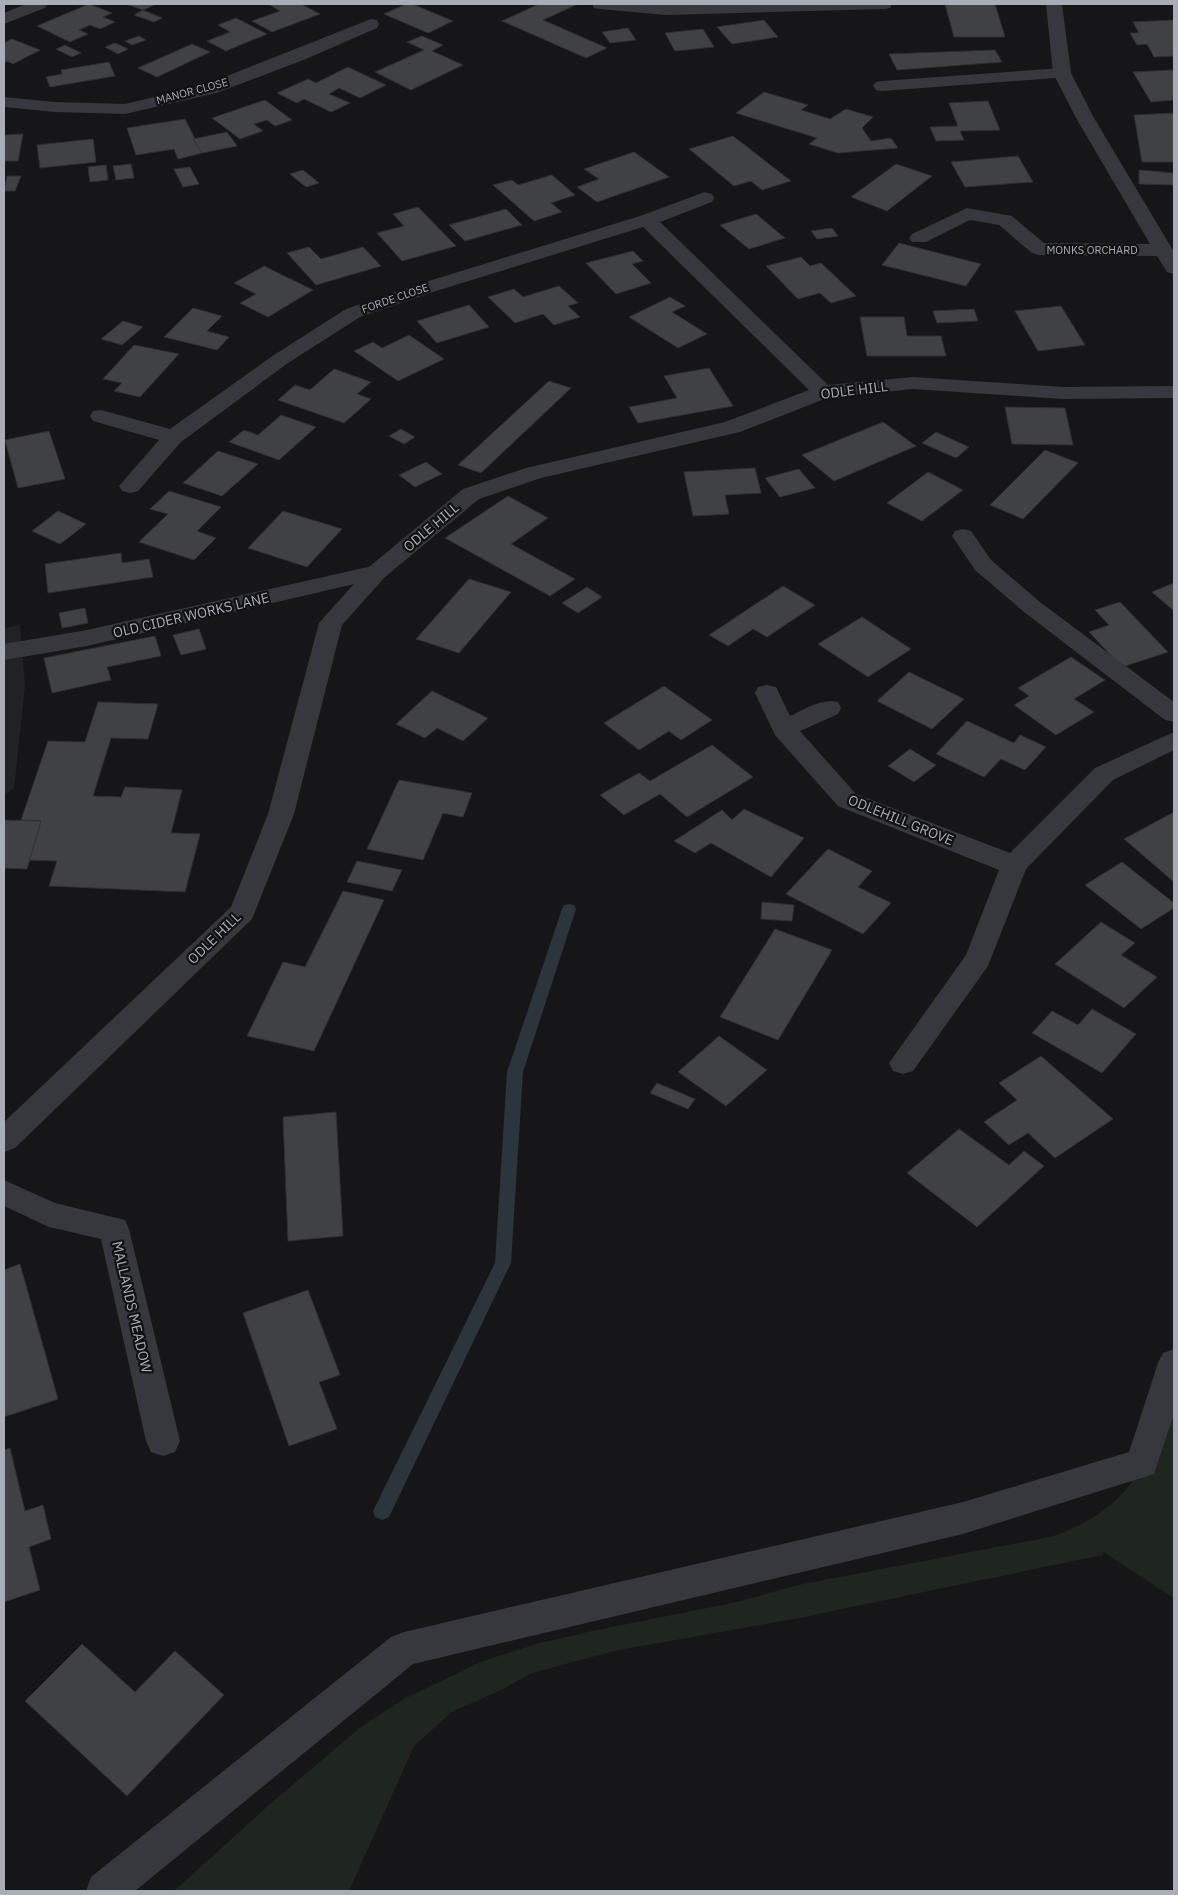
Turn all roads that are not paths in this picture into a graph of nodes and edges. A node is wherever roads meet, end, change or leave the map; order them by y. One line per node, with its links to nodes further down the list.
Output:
1 (40, 4): 6 (street)
2 (600, 4): 3 (street)
3 (877, 4): 4 (street)
4 (884, 4)
5 (1054, 4): 8 (street)
6 (4, 19)
7 (371, 24): 10 (street, MANOR CLOSE)
8 (1062, 73): 9 (street); 14 (street)
9 (882, 86)
10 (4, 102)
11 (705, 198): 12 (street, FORDE CLOSE)
12 (647, 220): 16 (street); 19 (street, FORDE CLOSE)
13 (919, 238): 14 (street, MONKS ORCHARD)
14 (1162, 250): 15 (street)
15 (1174, 268)
16 (822, 392): 17 (street, ODLE HILL); 22 (street, ODLE HILL)
17 (1174, 392)
18 (101, 416): 19 (street)
19 (173, 437): 20 (street, FORDE CLOSE)
20 (130, 486)
21 (963, 536): 26 (street)
22 (377, 572): 23 (street, OLD CIDER WORKS LANE); 31 (street, ODLE HILL)
23 (4, 652)
24 (767, 693): 27 (street, ODLEHILL GROVE)
25 (829, 708): 27 (street)
26 (1174, 714)
27 (784, 729): 29 (street, ODLEHILL GROVE)
28 (1174, 740): 29 (street)
29 (1014, 865): 30 (street)
30 (903, 1063)
31 (4, 1140)
32 (4, 1192): 34 (street, MALLANDS MEADOW)
33 (1174, 1363): 35 (street)
34 (163, 1441)
35 (105, 1891)

